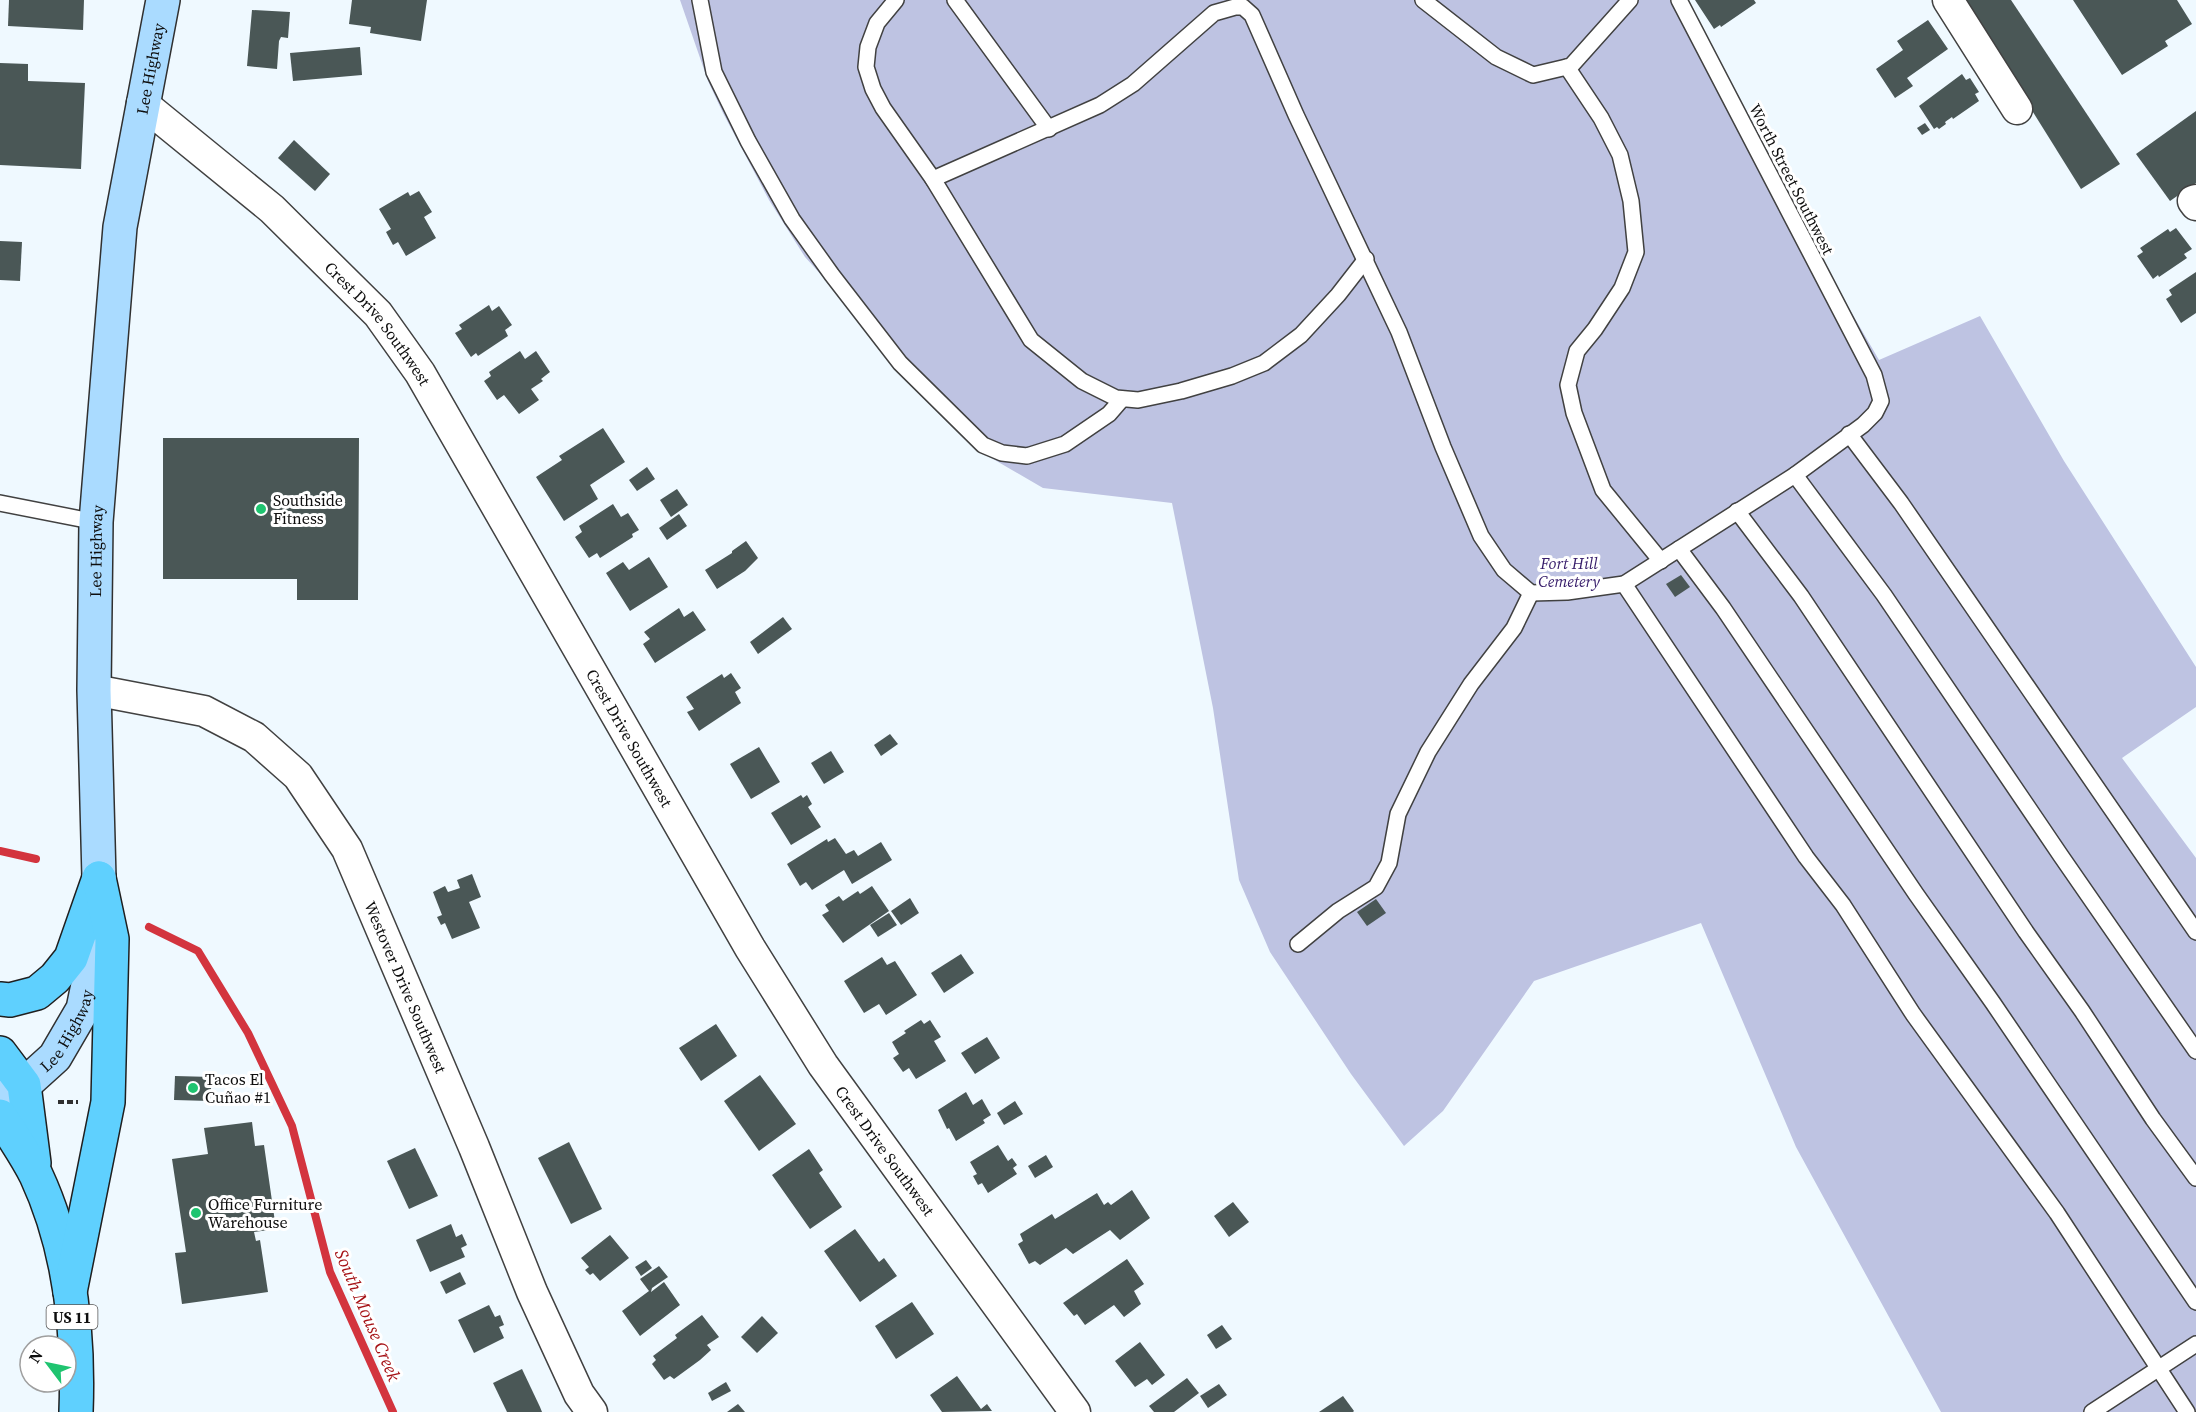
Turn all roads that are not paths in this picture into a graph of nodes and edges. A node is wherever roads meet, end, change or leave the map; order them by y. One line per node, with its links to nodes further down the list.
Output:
1 (163, 0): 10 (main road, Lee Highway)
2 (700, 0): 15 (lane)
3 (896, 0): 13 (lane)
4 (955, 0): 12 (lane)
5 (1423, 0): 9 (lane)
6 (1630, 0): 9 (lane)
7 (1679, 0): 16 (lane, Worth Street Southwest)
8 (1948, 0): 11 (street)
9 (1567, 66): 22 (lane)
10 (142, 103): 20 (main road, Lee Highway); 44 (street, Crest Drive Southwest)
11 (2017, 109)
12 (1049, 129): 13 (lane); 14 (lane)
13 (933, 179): 15 (lane)
14 (1366, 259): 15 (lane); 24 (lane)
15 (1122, 399)
16 (1849, 434): 17 (lane); 27 (lane)
17 (1795, 474): 19 (lane); 30 (lane)
18 (0, 503): 20 (lane)
19 (1737, 511): 21 (lane); 36 (lane)
20 (96, 522): 25 (main road, Lee Highway)
21 (1679, 549): 22 (lane); 38 (lane)
22 (1661, 561): 23 (lane)
23 (1624, 584): 24 (lane); 40 (lane)
24 (1531, 593): 28 (lane)
25 (94, 690): 26 (main road, Lee Highway); 43 (street, Westover Drive Southwest)
26 (99, 878): 29 (main road); 32 (main road, Lee Highway); 37 (main road)
27 (2196, 932)
28 (1298, 944)
29 (0, 999)
30 (2196, 1051)
31 (0, 1053): 32 (main road, US 11)
32 (12, 1092): 35 (main road, US 11)
33 (0, 1116): 35 (main road, US 11)
34 (0, 1164): 35 (main road)
35 (35, 1173): 37 (main road, US 11)
36 (2196, 1178)
37 (70, 1293): 42 (main road, US 11)
38 (2196, 1302)
39 (2196, 1344): 40 (lane)
40 (2157, 1367): 41 (lane); 45 (lane)
41 (2099, 1410)
42 (76, 1412)
43 (592, 1412)
44 (1075, 1412)
45 (2187, 1412)

